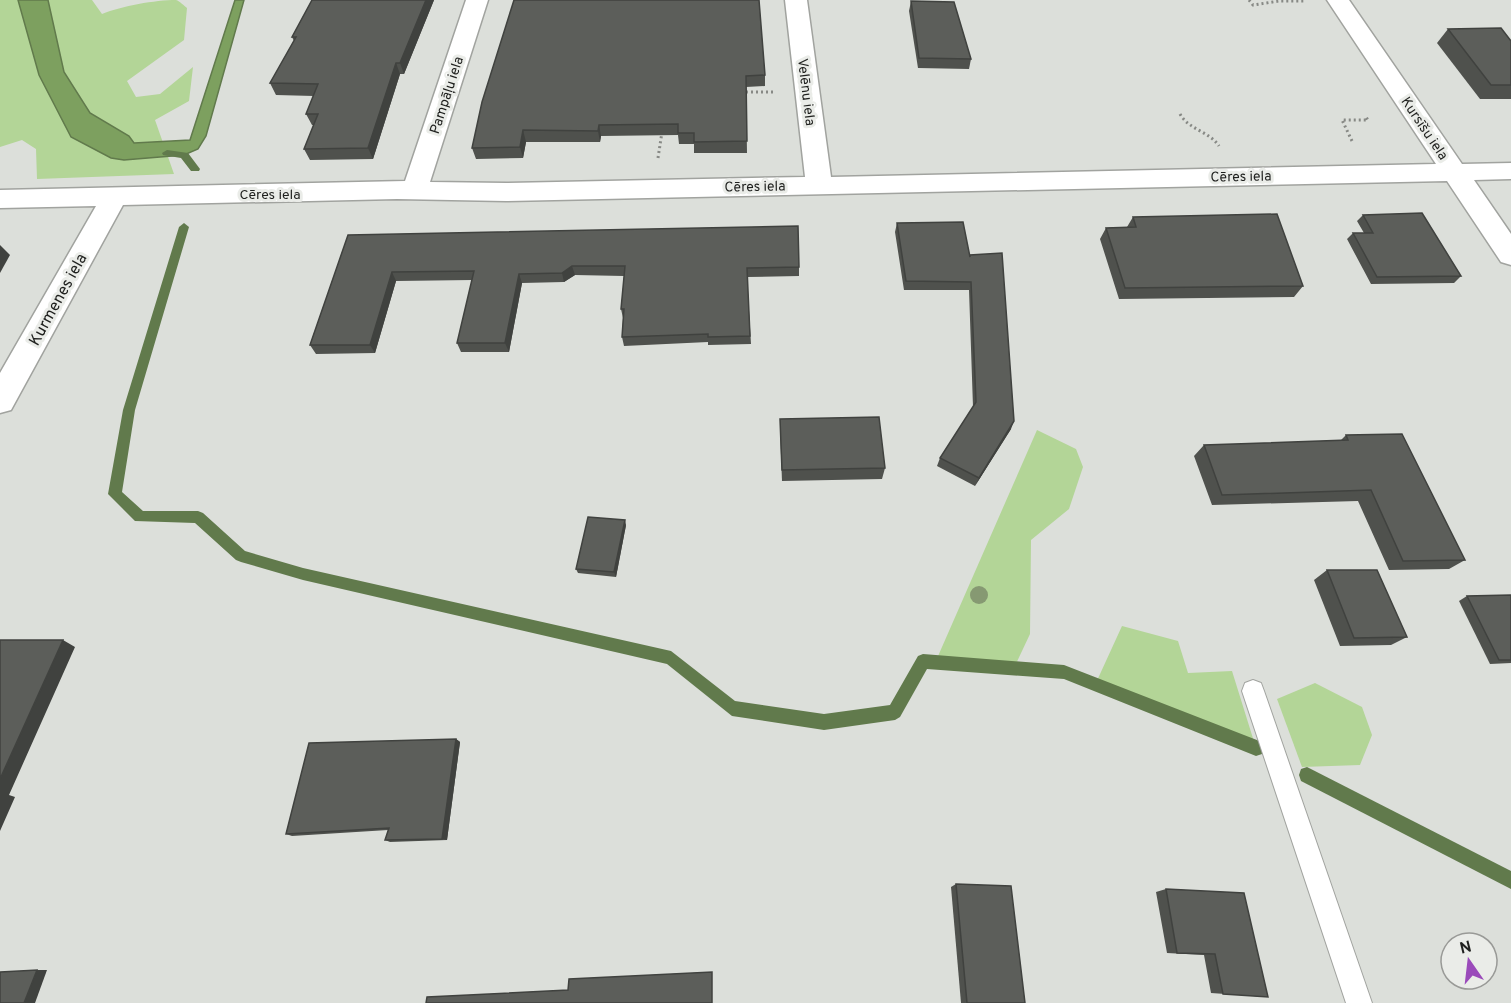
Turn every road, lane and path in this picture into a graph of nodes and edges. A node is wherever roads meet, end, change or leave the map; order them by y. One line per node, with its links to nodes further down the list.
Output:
1 (477, 0): 14 (street, Pampāļu iela)
2 (796, 0): 6 (street, Velēnu iela)
3 (1250, 0): 4 (path)
4 (1338, 1): 10 (street, Kursīšu iela)
5 (739, 92): 6 (path)
6 (808, 98): 12 (street, Velēnu iela)
7 (1366, 117): 11 (path)
8 (663, 126): 13 (path)
9 (1511, 171): 10 (street, Cēres iela)
10 (1455, 172): 11 (street, Cēres iela); 17 (street, Kursīšu iela)
11 (1369, 174): 12 (street, Cēres iela)
12 (819, 185): 13 (street, Cēres iela)
13 (657, 188): 14 (street, Cēres iela)
14 (414, 190): 15 (street, Cēres iela)
15 (114, 197): 16 (street, Cēres iela); 18 (street, Kurmenes iela)
16 (0, 199)
17 (1511, 255)
18 (0, 401)
19 (1253, 691): 20 (lane)
20 (1359, 1003)

